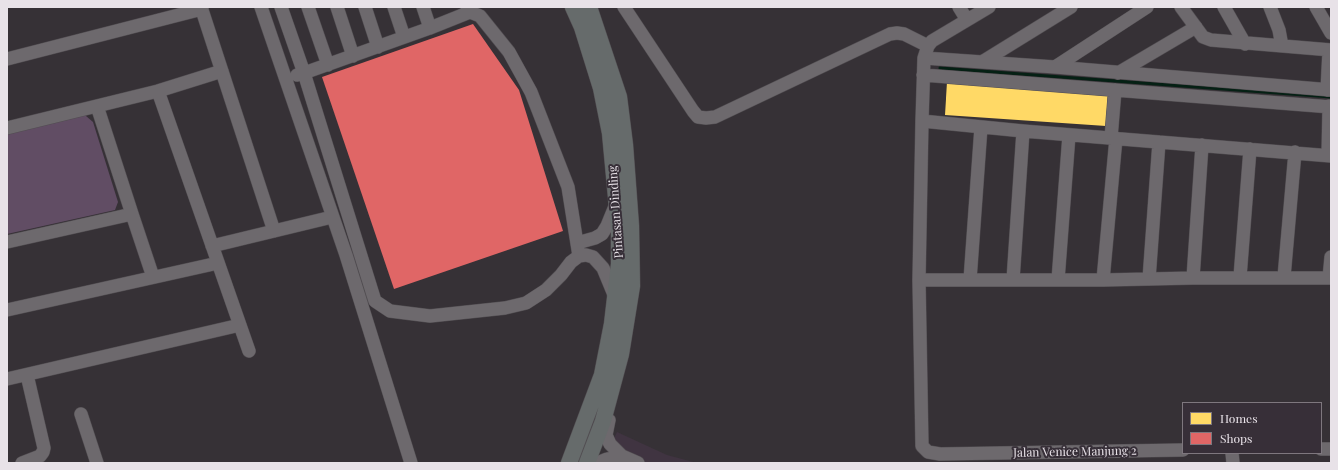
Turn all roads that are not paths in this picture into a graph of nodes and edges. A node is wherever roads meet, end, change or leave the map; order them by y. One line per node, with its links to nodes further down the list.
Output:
1 (262, 7): 41 (street)
2 (281, 7): 39 (street)
3 (308, 7): 35 (street)
4 (337, 7): 32 (street)
5 (365, 7): 29 (street)
6 (394, 7): 26 (street)
7 (423, 7): 24 (street)
8 (573, 7): 58 (main road, Pintasan Dinding)
9 (589, 7): 85 (main road, Pintasan Dinding)
10 (624, 7): 31 (street)
11 (960, 7): 22 (street)
12 (989, 7): 22 (street)
13 (1071, 7): 34 (street)
14 (1147, 7): 36 (street)
15 (1181, 7): 23 (street)
16 (1224, 7): 27 (street)
17 (1270, 7): 28 (street)
18 (201, 8): 33 (street); 37 (street)
19 (1316, 8): 21 (street); 25 (street)
20 (468, 9): 24 (street); 63 (street)
21 (1331, 11)
22 (967, 20): 31 (street)
23 (1196, 27): 27 (street); 38 (street)
24 (430, 28): 26 (street)
25 (1331, 33)
26 (404, 38): 29 (street)
27 (1245, 44): 28 (street)
28 (1282, 46): 30 (street)
29 (378, 47): 32 (street)
30 (1330, 50): 43 (street)
31 (926, 52): 34 (street); 40 (street)
32 (353, 56): 35 (street)
33 (7, 59)
34 (982, 62): 36 (street)
35 (328, 65): 39 (street)
36 (1055, 67): 38 (street)
37 (222, 71): 44 (street); 61 (street)
38 (1118, 72): 43 (street)
39 (304, 73): 41 (street); 65 (street)
40 (923, 75): 42 (street); 47 (street)
41 (285, 78): 60 (street)
42 (1115, 90): 46 (street); 52 (street)
43 (1329, 90)
44 (158, 91): 45 (street); 64 (street)
45 (98, 106): 49 (street); 59 (street)
46 (1330, 107): 57 (street)
47 (922, 121): 48 (street); 76 (street)
48 (981, 127): 50 (street); 77 (street)
49 (7, 128)
50 (1024, 131): 51 (street); 78 (street)
51 (1069, 134): 52 (street); 79 (street)
52 (1114, 138): 53 (street); 80 (street)
53 (1159, 142): 54 (street); 75 (street)
54 (1202, 145): 55 (street); 72 (street)
55 (1250, 149): 56 (street); 73 (street)
56 (1295, 152): 57 (street); 71 (street)
57 (1329, 155)
58 (617, 203): 63 (street); 81 (main road, Pintasan Dinding)
59 (132, 214): 62 (street); 70 (street)
60 (332, 217): 61 (street); 66 (street)
61 (274, 231): 64 (street)
62 (7, 242)
63 (577, 242): 67 (street)
64 (212, 246): 69 (street)
65 (359, 251): 66 (street); 67 (street)
66 (346, 255): 95 (street)
67 (579, 256): 81 (street)
68 (1331, 257): 74 (street)
69 (218, 263): 70 (street); 83 (street)
70 (154, 277): 82 (street)
71 (1284, 277): 73 (street); 74 (street)
72 (1193, 278): 73 (street); 75 (street)
73 (1240, 278)
74 (1330, 278)
75 (1149, 279): 80 (street)
76 (919, 280): 77 (street); 92 (street, Jalan Venice Manjung 2)
77 (970, 280): 78 (street)
78 (1013, 280): 79 (street)
79 (1058, 280): 80 (street)
80 (1103, 280)
81 (616, 299): 96 (main road, Pintasan Dinding)
82 (7, 310)
83 (240, 324): 84 (street); 86 (street)
84 (249, 351)
85 (621, 354): 90 (street); 97 (main road, Pintasan Dinding)
86 (27, 375): 87 (street); 93 (street)
87 (7, 379)
88 (81, 414): 94 (street)
89 (1182, 450): 91 (street, Jalan Venice Manjung 2)
90 (622, 456): 98 (street); 99 (street)
91 (1062, 457): 92 (street, Jalan Venice Manjung 2)
92 (963, 458)
93 (22, 463)
94 (97, 463)
95 (411, 463)
96 (569, 463)
97 (587, 463)
98 (597, 463)
99 (638, 463)

